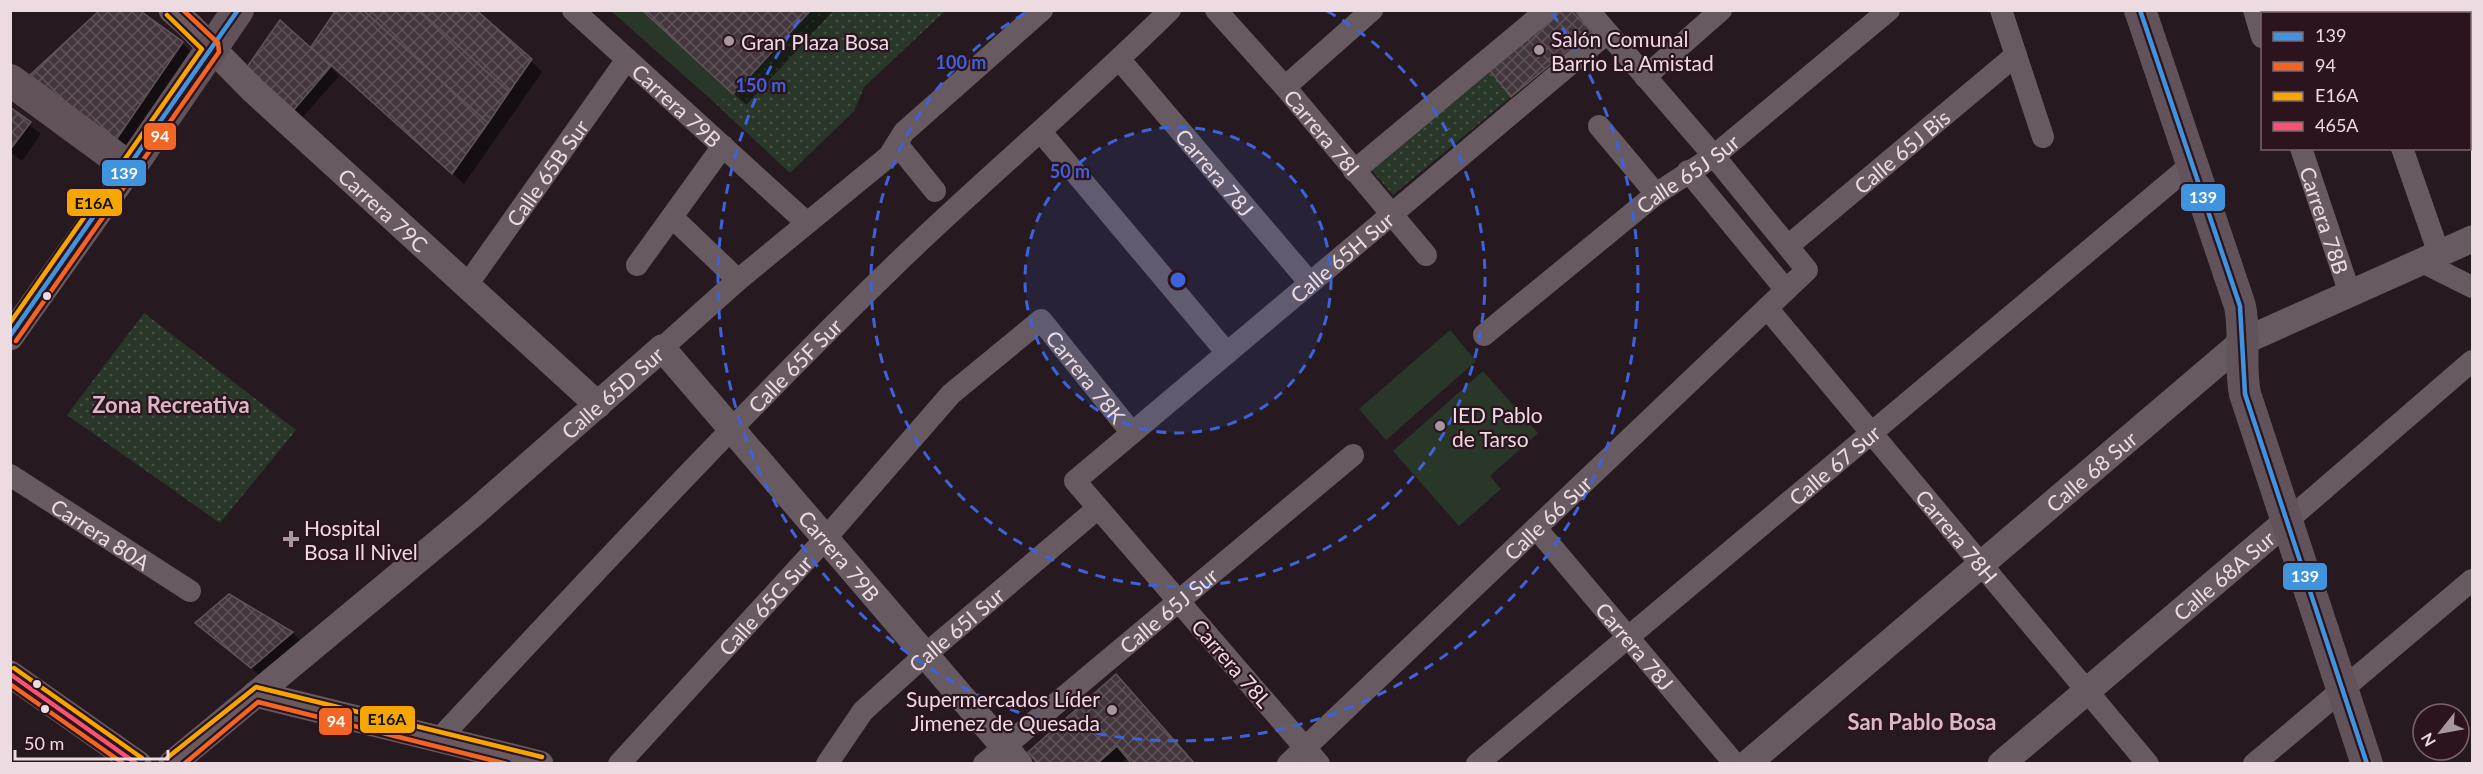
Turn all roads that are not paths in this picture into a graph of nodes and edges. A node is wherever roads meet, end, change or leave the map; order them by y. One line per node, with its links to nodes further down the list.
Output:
1 (172, 10): 17 (street, Carrera 79C)
2 (238, 10): 17 (main road)
3 (573, 10): 19 (street, Carrera 79B)
4 (1042, 10): 27 (street, Calle 65D Sur)
5 (1170, 10): 20 (street, Calle 65F Sur)
6 (1216, 10): 23 (street, Carrera 78I)
7 (1371, 10): 23 (street)
8 (1547, 10): 34 (street)
9 (1588, 10): 15 (street)
10 (1720, 10): 21 (street)
11 (1889, 10): 31 (street, Calle 65J Sur)
12 (2001, 10): 18 (street)
13 (2140, 10): 32 (main road)
14 (2254, 10): 16 (street)
15 (1607, 33): 21 (street); 38 (street, Calle 65H Sur)
16 (2261, 34)
17 (212, 48): 33 (main road); 48 (street, Carrera 79C)
18 (2016, 55): 26 (street); 42 (street, Calle 65J Bis)
19 (627, 59): 28 (street, Carrera 79B); 48 (street, Calle 65B Sur)
20 (1120, 60): 25 (street, Calle 65F Sur); 47 (street, Carrera 78J)
21 (1645, 77): 31 (street)
22 (10, 80): 33 (main road)
23 (1285, 87): 34 (street, Carrera 78I)
24 (1599, 126): 37 (street)
25 (1041, 132): 58 (street); 61 (street, Calle 65F Sur)
26 (2043, 137)
27 (897, 144): 36 (street); 40 (street, Calle 65D Sur)
28 (723, 146): 39 (street); 40 (street, Carrera 79B)
29 (2302, 150): 51 (street, Carrera 78B)
30 (2403, 150): 44 (street)
31 (1714, 156): 35 (street, Calle 65J Sur); 42 (street)
32 (2192, 164): 56 (main road); 63 (street, Calle 67 Sur)
33 (130, 168): 55 (street)
34 (1354, 171): 38 (street, Carrera 78I)
35 (1688, 171): 37 (street, Calle 65J Sur); 50 (street)
36 (935, 191)
37 (1656, 194): 54 (street, Calle 65J Sur)
38 (1391, 215): 43 (street, Carrera 78I); 47 (street, Calle 65H Sur)
39 (672, 217): 45 (street); 46 (street)
40 (807, 223): 46 (street, Calle 65D Sur)
41 (2472, 239): 44 (street, Calle 68 Sur)
42 (1788, 246): 50 (street, Calle 66 Sur)
43 (1426, 255)
44 (2430, 258): 49 (street); 51 (street, Calle 68 Sur)
45 (637, 265)
46 (738, 280): 57 (street, Calle 65D Sur)
47 (1310, 283): 58 (street, Calle 65H Sur)
48 (467, 285): 60 (street, Carrera 79C)
49 (2472, 287)
50 (1786, 290): 52 (street, Calle 66 Sur)
51 (2350, 294): 56 (street, Calle 68 Sur)
52 (1767, 308): 63 (street, Carrera 78H); 69 (street, Calle 66 Sur)
53 (1041, 320): 62 (street, Carrera 78K); 70 (street, Calle 65G Sur)
54 (1484, 335)
55 (10, 337)
56 (2242, 342): 68 (main road); 71 (street, Calle 68 Sur)
57 (662, 348): 60 (street, Calle 65D Sur); 61 (street, Carrera 79B)
58 (1227, 353): 62 (street, Calle 65H Sur)
59 (2472, 361): 68 (street, Calle 68A Sur)
60 (598, 405): 80 (street, Calle 65D Sur)
61 (731, 429): 70 (street, Carrera 79B); 81 (street, Calle 65F Sur)
62 (1132, 433): 66 (street, Calle 65H Sur)
63 (1871, 433): 71 (street, Carrera 78H); 75 (street, Calle 67 Sur)
64 (1353, 455): 74 (street, Calle 65J Sur)
65 (10, 476): 73 (street, Carrera 80A)
66 (1075, 481): 67 (street, Carrera 78L)
67 (1098, 508): 74 (street, Carrera 78L); 76 (street, Calle 65I Sur)
68 (2287, 521): 78 (street, Calle 68A Sur); 79 (main road)
69 (1536, 528): 75 (street, Carrera 78J); 82 (street, Calle 66 Sur)
70 (825, 539): 76 (street, Carrera 79B); 87 (street, Calle 65G Sur)
71 (1981, 564): 78 (street, Carrera 78H); 92 (street, Calle 68 Sur)
72 (2472, 580): 79 (street)
73 (190, 591)
74 (1179, 601): 82 (street, Carrera 78L); 83 (street, Calle 65J Sur)
75 (1628, 637): 90 (street, Calle 67 Sur); 91 (street, Carrera 78J)
76 (925, 655): 83 (street, Carrera 79B); 88 (street, Calle 65I Sur)
77 (10, 674): 84 (street)
78 (2087, 690): 93 (street, Calle 68A Sur); 94 (street, Carrera 78H)
79 (2343, 690): 95 (street); 96 (main road)
80 (256, 694): 81 (street); 85 (street, Calle 65D Sur)
81 (454, 749): 86 (street)
82 (1312, 756): 89 (street, Calle 66 Sur)
83 (1002, 758)
84 (138, 764)
85 (172, 764)
86 (540, 764)
87 (619, 764)
88 (827, 764)
89 (1288, 764)
90 (1477, 764)
91 (1735, 764)
92 (1747, 764)
93 (2001, 764)
94 (2148, 764)
95 (2254, 764)
96 (2367, 764)

